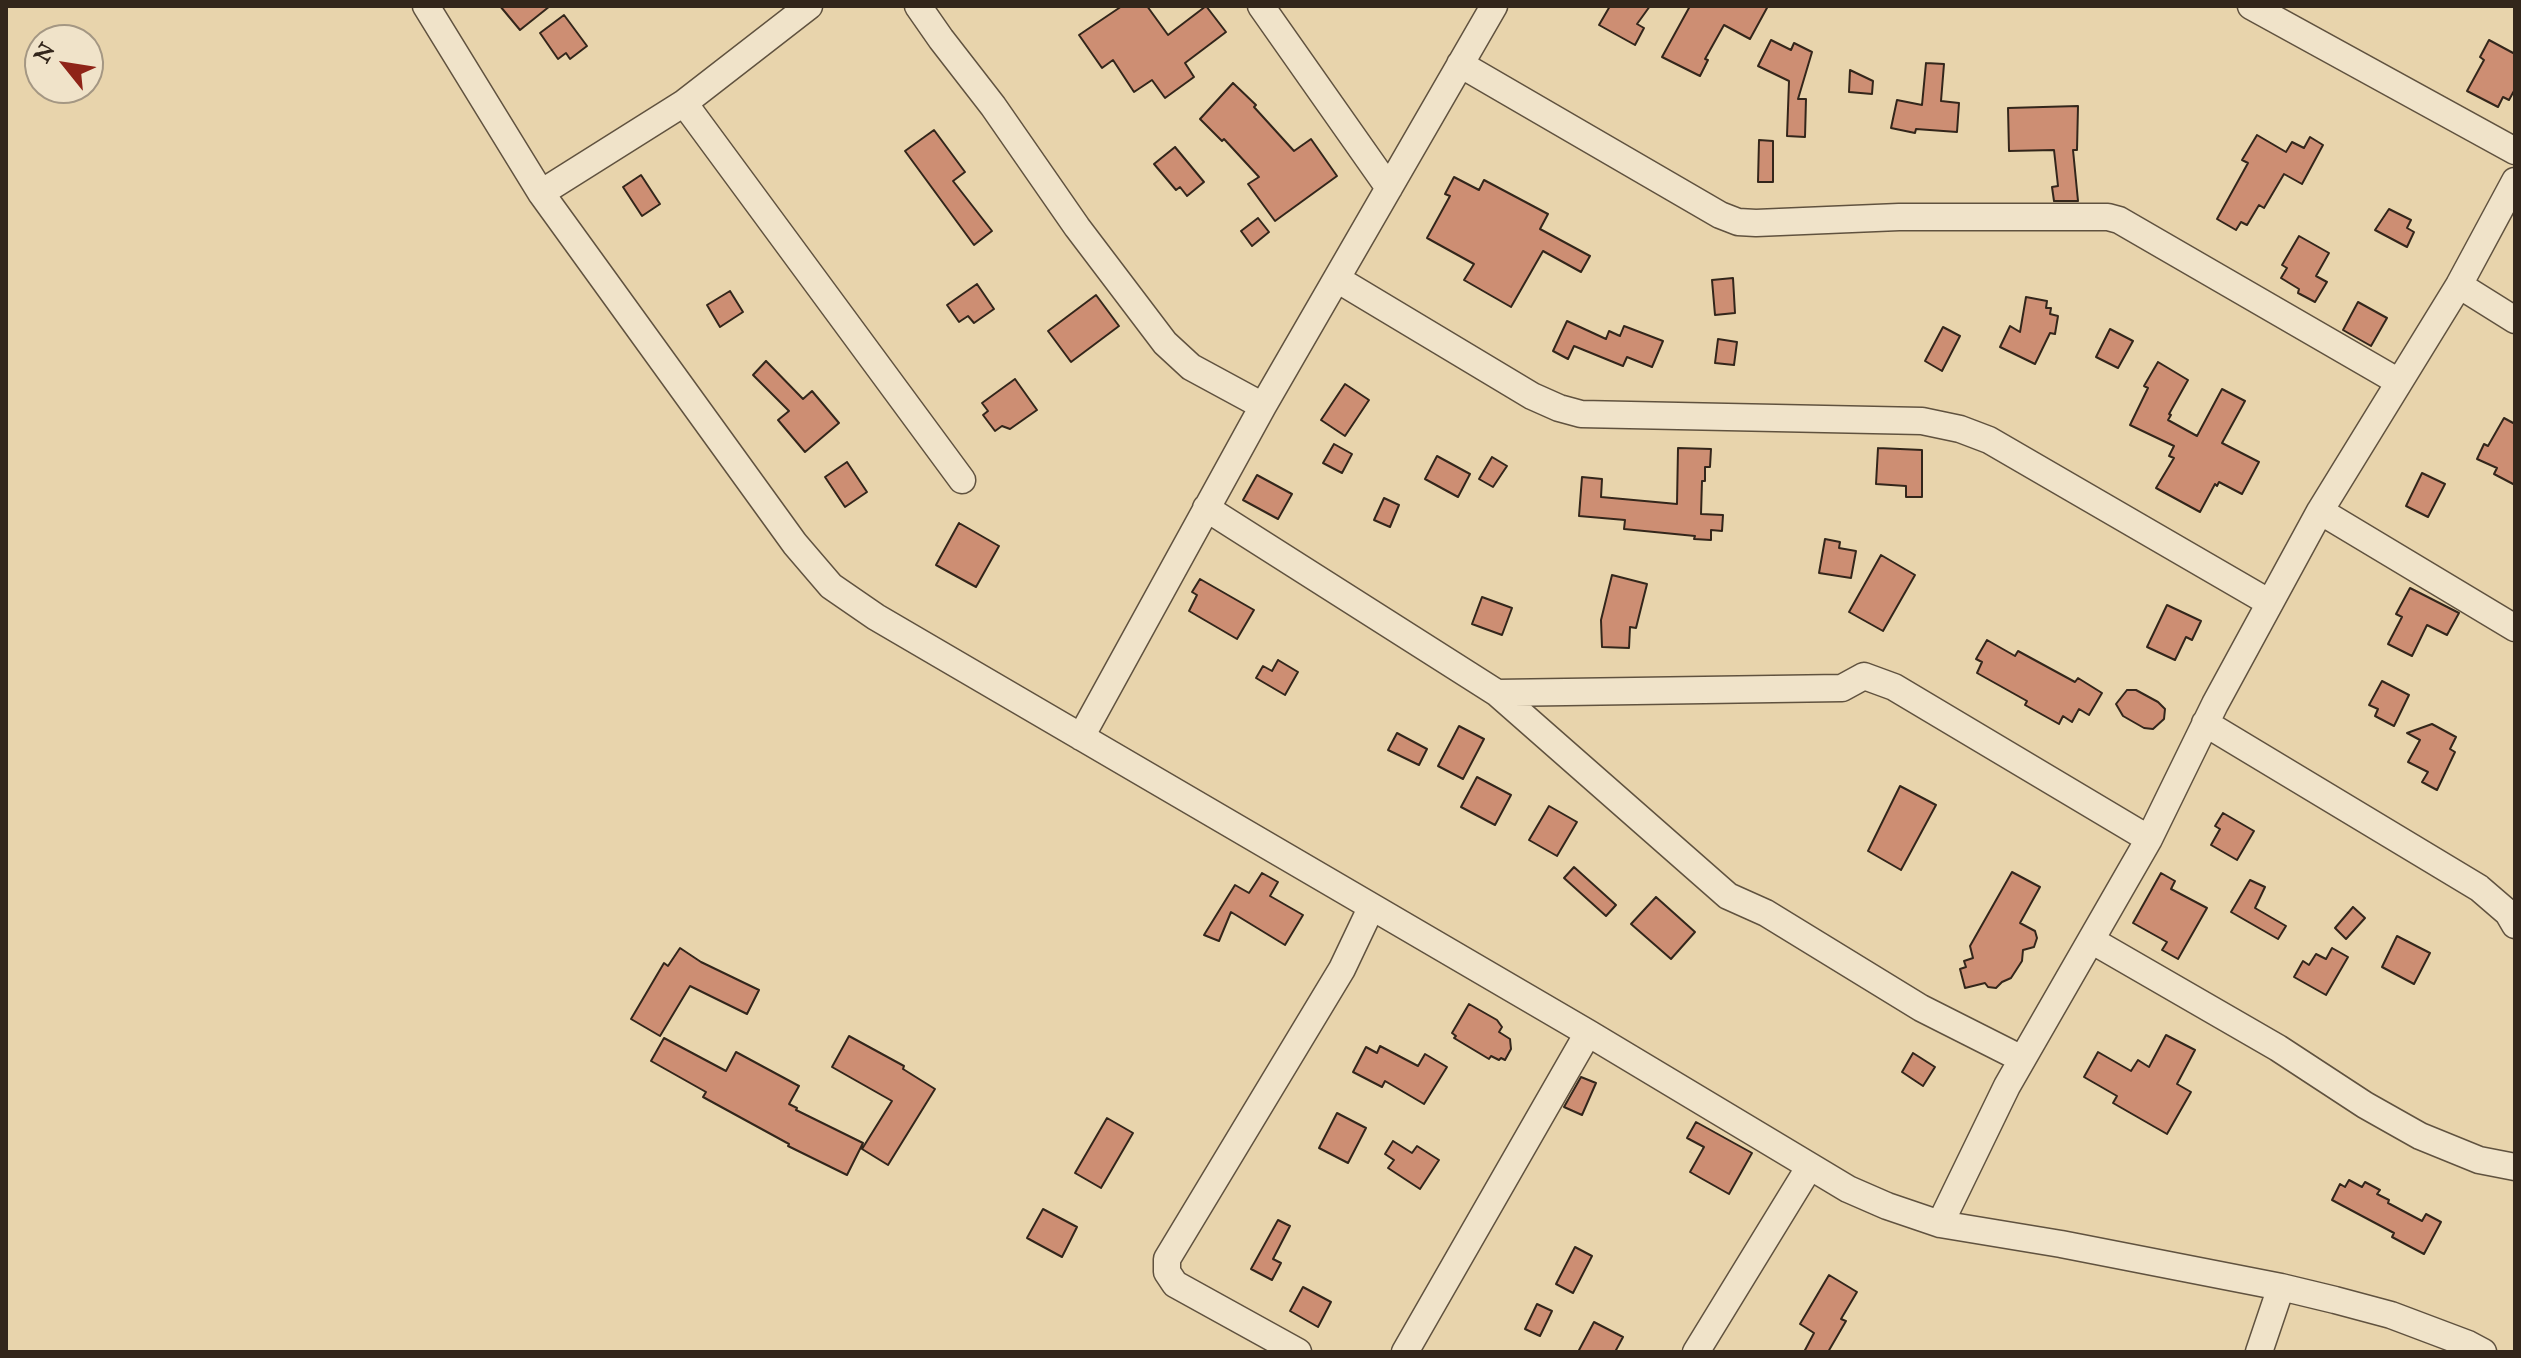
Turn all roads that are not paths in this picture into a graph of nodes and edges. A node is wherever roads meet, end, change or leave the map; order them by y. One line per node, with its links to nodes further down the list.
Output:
1 (426, 6): 12 (street)
2 (809, 6): 8 (street)
3 (918, 6): 17 (street)
4 (1261, 6): 11 (street)
5 (1494, 6): 7 (street)
6 (2251, 6): 9 (street)
7 (1460, 64): 11 (street); 16 (street)
8 (684, 103): 12 (street); 18 (street)
9 (2515, 151)
10 (2515, 181): 14 (street)
11 (1389, 188): 13 (street)
12 (541, 193): 25 (street)
13 (1337, 279): 17 (street); 21 (street)
14 (2459, 285): 15 (street); 16 (street)
15 (2515, 320)
16 (2399, 382): 20 (street)
17 (1263, 406): 19 (street)
18 (962, 480)
19 (1206, 508): 23 (street); 25 (street)
20 (2320, 511): 21 (street); 22 (street)
21 (2270, 603): 24 (street)
22 (2515, 628)
23 (1497, 693): 26 (street); 31 (street)
24 (2205, 723): 26 (street); 28 (street)
25 (1081, 737): 27 (street)
26 (2149, 839): 29 (street)
27 (1371, 908): 30 (street); 36 (street)
28 (2515, 925)
29 (2091, 940): 31 (street); 33 (street)
30 (1588, 1033): 32 (street); 37 (street)
31 (2022, 1059): 34 (street)
32 (1810, 1166): 34 (street); 38 (street)
33 (2515, 1167)
34 (1940, 1224): 35 (street)
35 (2281, 1287): 39 (street); 40 (street)
36 (1298, 1352)
37 (1405, 1352)
38 (1696, 1352)
39 (2259, 1352)
40 (2483, 1352)

